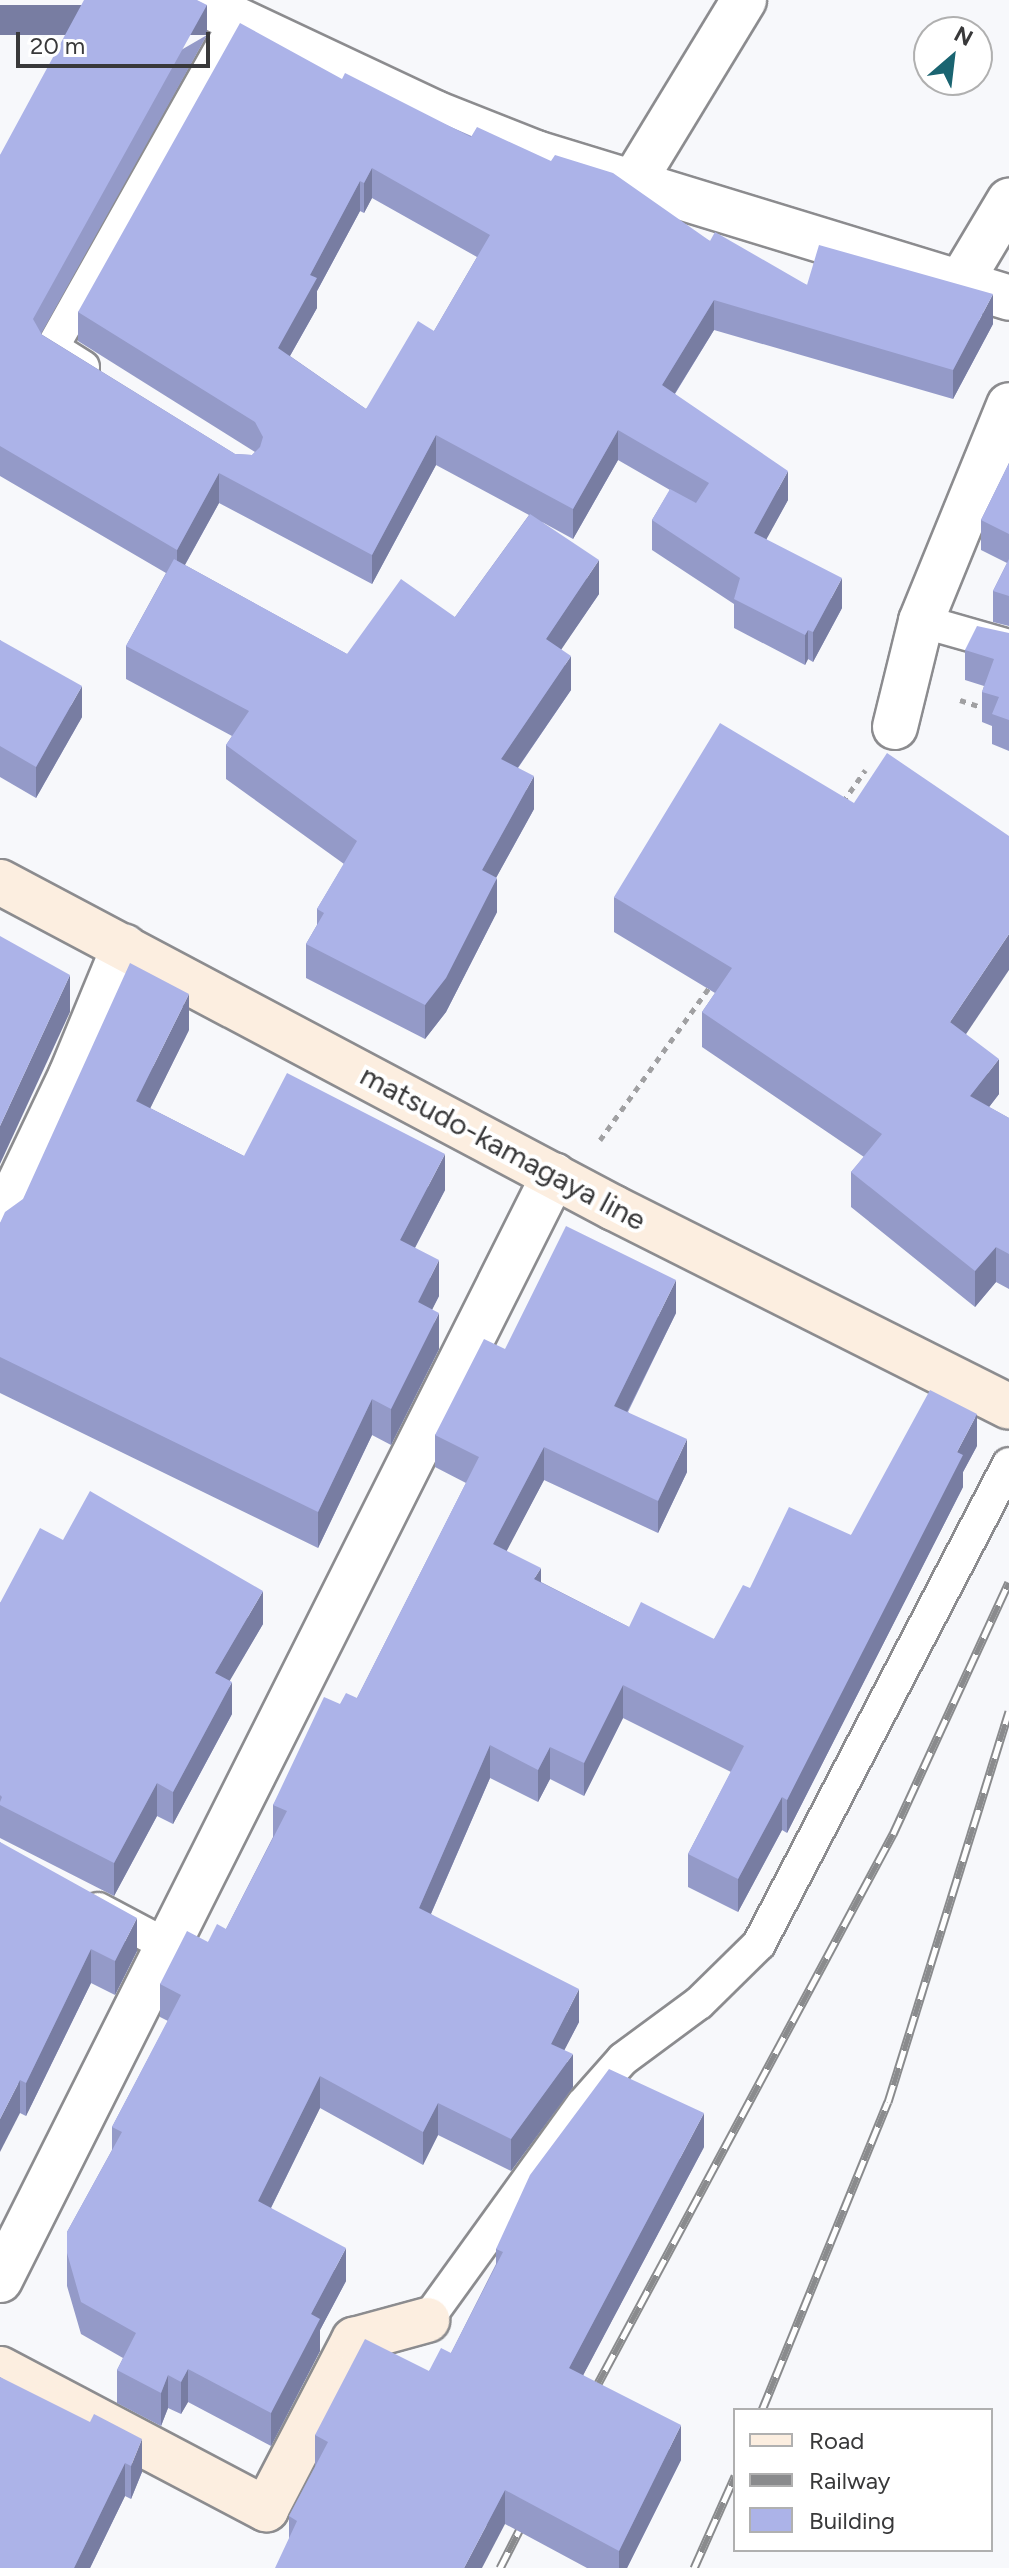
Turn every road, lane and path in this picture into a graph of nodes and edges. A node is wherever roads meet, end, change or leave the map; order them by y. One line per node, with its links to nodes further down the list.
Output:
1 (195, 0): 3 (street)
2 (744, 0): 4 (street)
3 (237, 20): 4 (street); 8 (lane)
4 (634, 181): 6 (street)
5 (1009, 201): 6 (street)
6 (960, 283): 7 (street)
7 (1009, 298)
8 (103, 380)
9 (1009, 405): 10 (street)
10 (921, 621): 11 (lane); 12 (street)
11 (1009, 646)
12 (895, 727)
13 (0, 882): 14 (main road, matsudo-kamagaya line)
14 (124, 947): 17 (main road, matsudo-kamagaya line); 18 (street)
15 (714, 981): 16 (path)
16 (597, 1144)
17 (554, 1175): 19 (main road, matsudo-kamagaya line); 22 (street)
18 (0, 1224)
19 (1009, 1407)
20 (1009, 1464): 24 (lane)
21 (70, 1894): 22 (lane)
22 (168, 1946): 23 (street)
23 (0, 2280)
24 (427, 2320): 25 (main road)
25 (0, 2369)

